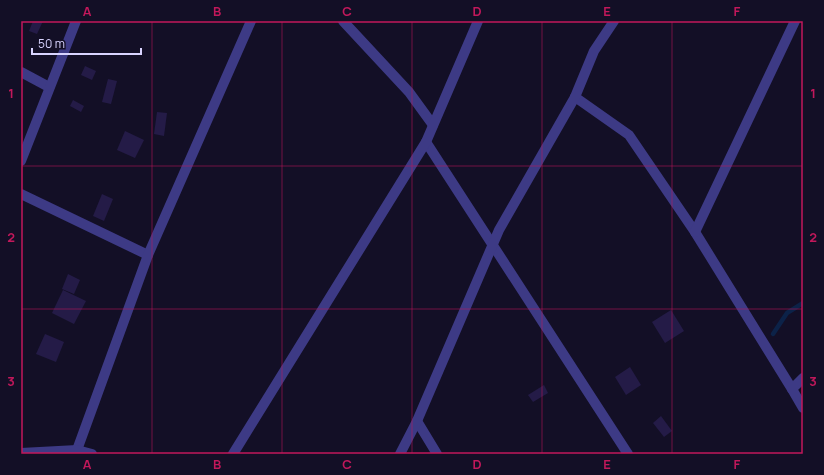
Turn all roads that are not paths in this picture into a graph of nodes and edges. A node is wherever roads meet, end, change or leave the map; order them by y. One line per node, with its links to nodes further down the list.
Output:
1 (76, 21): 8 (street)
2 (251, 21): 16 (street)
3 (343, 21): 10 (street)
4 (478, 21): 10 (street)
5 (614, 21): 9 (street)
6 (795, 21): 14 (street)
7 (21, 72): 8 (street)
8 (49, 87): 12 (street)
9 (575, 97): 14 (street); 15 (street)
10 (433, 125): 11 (street)
11 (426, 142): 15 (street); 24 (street)
12 (21, 162)
13 (21, 194): 16 (street)
14 (695, 232): 18 (street)
15 (492, 246): 20 (street); 27 (street)
16 (148, 255): 21 (street)
17 (803, 378): 18 (street)
18 (792, 389): 19 (street)
19 (803, 408)
20 (417, 421): 25 (street); 26 (street)
21 (77, 450): 22 (street); 23 (street)
22 (21, 453)
23 (92, 454)
24 (233, 454)
25 (400, 454)
26 (437, 454)
27 (628, 454)

